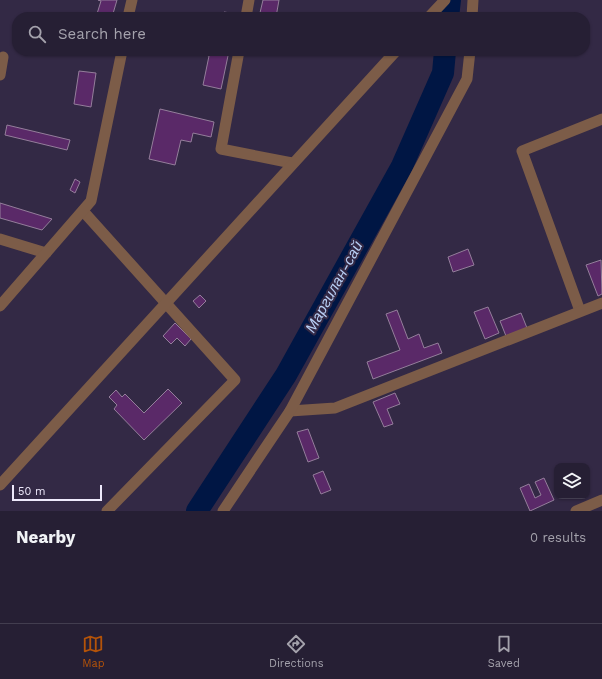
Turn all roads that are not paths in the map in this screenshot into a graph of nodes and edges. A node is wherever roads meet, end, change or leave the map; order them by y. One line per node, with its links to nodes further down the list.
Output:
1 (132, 0): 6 (street)
2 (249, 0): 7 (street)
3 (433, 0): 8 (street)
4 (445, 0): 9 (street)
5 (474, 0): 10 (street)
6 (129, 12)
7 (247, 12)
8 (431, 12)
9 (434, 12)
10 (473, 12)
11 (121, 56): 19 (street)
12 (238, 56): 18 (street)
13 (391, 56): 18 (street)
14 (469, 56): 26 (street)
15 (3, 58): 16 (street)
16 (0, 75)
17 (602, 119): 25 (street)
18 (292, 163): 22 (street)
19 (83, 211): 21 (street); 22 (street)
20 (0, 239): 21 (street)
21 (46, 254): 24 (street)
22 (165, 303): 27 (street); 29 (street)
23 (602, 303): 25 (street)
24 (0, 306)
25 (580, 311): 26 (street)
26 (290, 411): 30 (street)
27 (0, 485)
28 (602, 500): 31 (street)
29 (107, 511)
30 (223, 511)
31 (576, 511)

